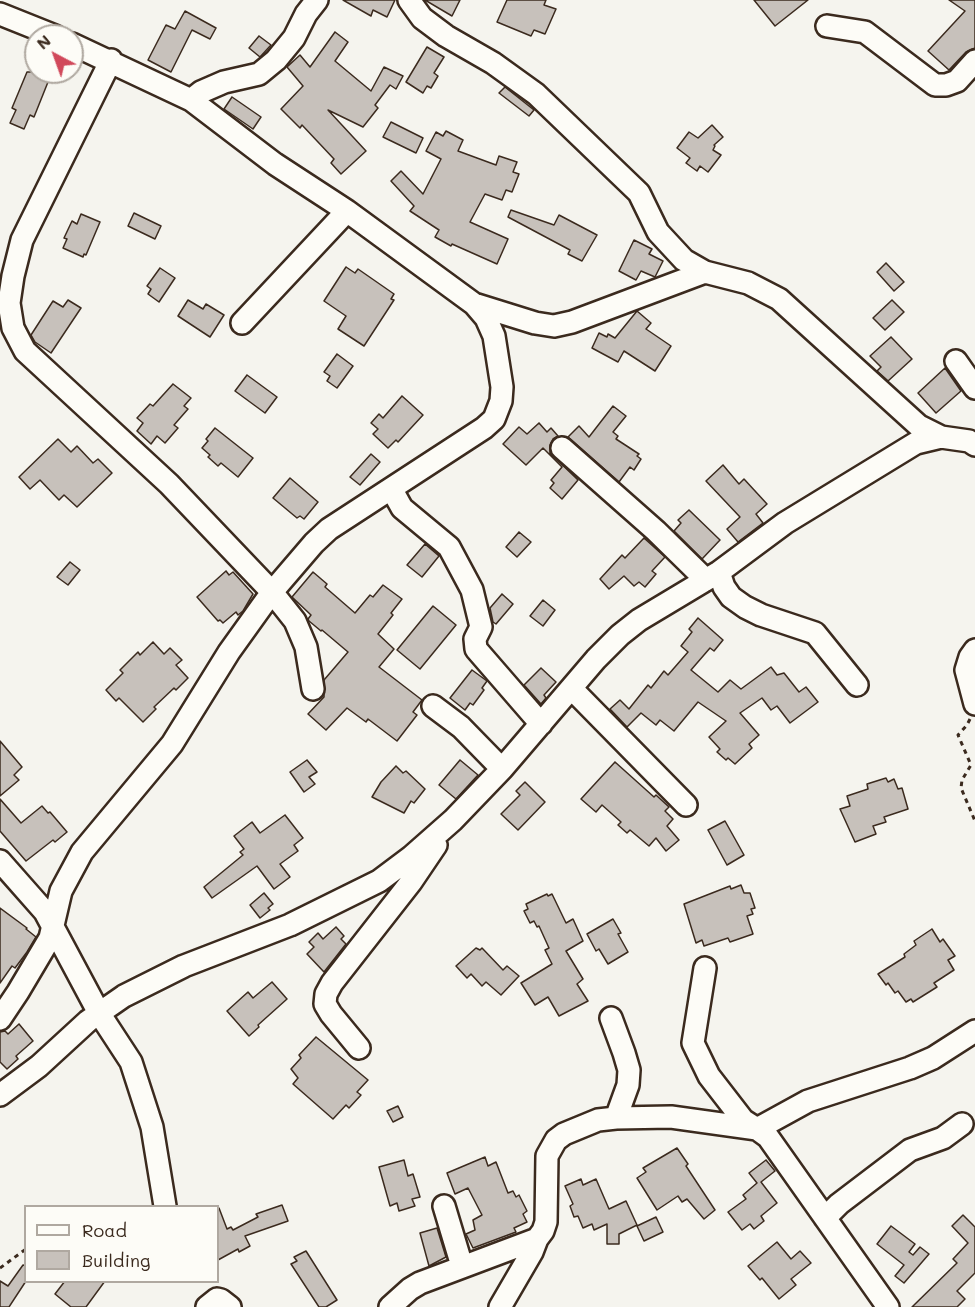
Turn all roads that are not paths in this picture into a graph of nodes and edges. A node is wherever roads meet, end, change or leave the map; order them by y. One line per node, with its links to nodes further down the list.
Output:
1 (317, 0): 9 (street)
2 (409, 0): 11 (street)
3 (0, 14): 4 (street)
4 (25, 24)
5 (827, 26): 8 (street)
6 (84, 49): 7 (street)
7 (111, 60): 9 (street); 14 (street)
8 (975, 61)
9 (191, 100): 10 (street)
10 (347, 211): 12 (street); 13 (street)
11 (705, 272): 12 (street); 17 (street)
12 (474, 304): 20 (street)
13 (242, 323)
14 (6, 335): 22 (street)
15 (956, 361): 16 (street)
16 (975, 388)
17 (941, 437): 18 (street); 21 (street)
18 (973, 442)
19 (562, 448): 21 (street)
20 (392, 490): 22 (street); 29 (street)
21 (712, 576): 24 (street); 26 (street)
22 (272, 592): 25 (street); 34 (street)
23 (975, 650): 28 (street)
24 (857, 685)
25 (313, 689)
26 (572, 689): 29 (street); 31 (street)
27 (434, 706): 30 (street)
28 (973, 710)
29 (541, 724): 30 (street)
30 (502, 769): 32 (street)
31 (686, 805)
32 (453, 820): 36 (street); 40 (street)
33 (0, 861): 34 (street)
34 (52, 926): 36 (street); 37 (street)
35 (705, 968): 44 (street)
36 (99, 1013): 41 (street); 45 (street)
37 (0, 1018)
38 (610, 1018): 42 (street)
39 (975, 1031): 44 (street)
40 (359, 1048)
41 (0, 1095)
42 (616, 1118): 44 (street); 48 (street)
43 (962, 1124): 47 (street)
44 (757, 1129): 47 (street)
45 (165, 1205)
46 (444, 1206): 49 (street)
47 (825, 1218): 52 (street)
48 (537, 1239): 49 (street); 51 (street)
49 (462, 1266): 50 (street)
50 (390, 1307)
51 (500, 1307)
52 (888, 1307)

